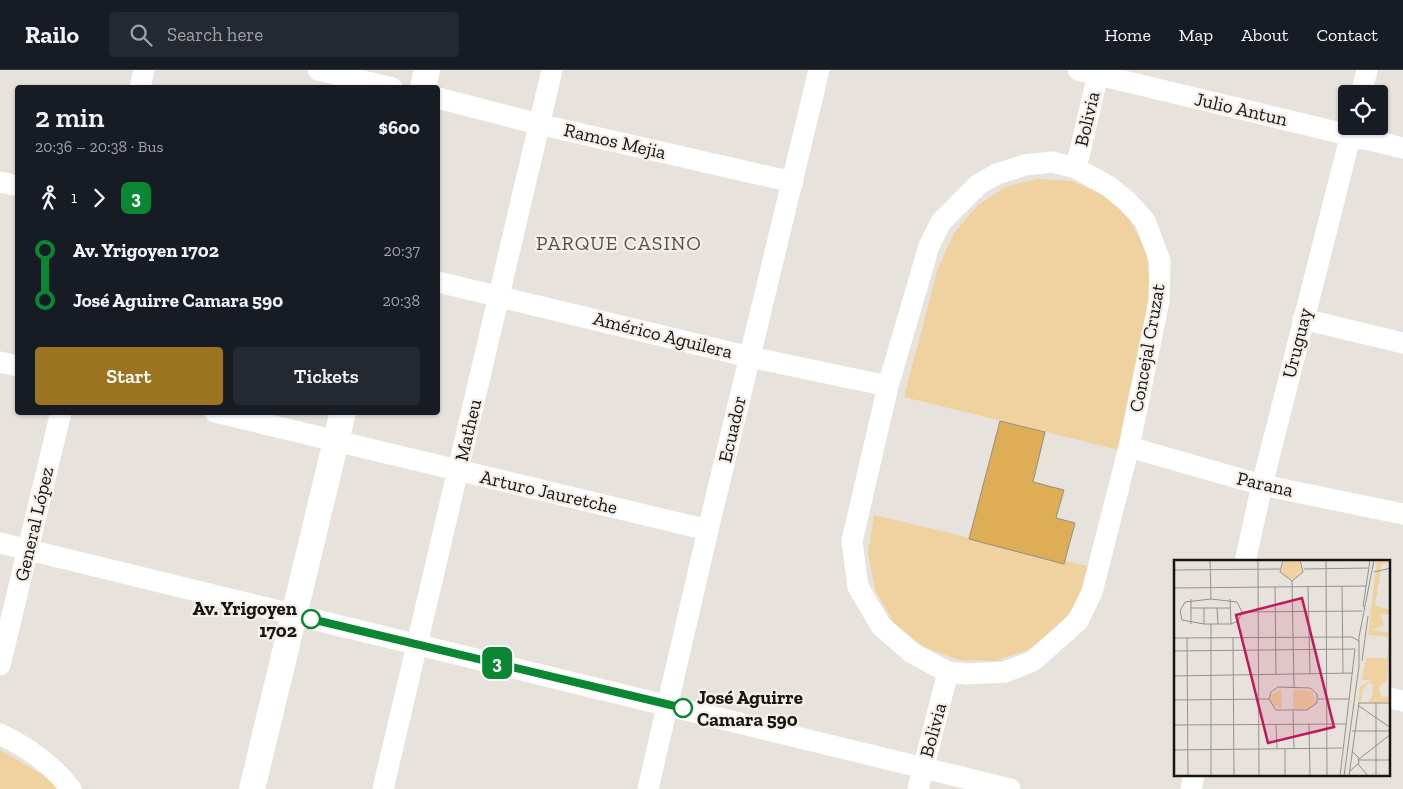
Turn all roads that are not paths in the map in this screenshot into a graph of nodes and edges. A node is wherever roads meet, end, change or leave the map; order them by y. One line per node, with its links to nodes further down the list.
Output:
1 (144, 70): 9 (street)
2 (318, 70): 10 (street)
3 (414, 70): 11 (main road)
4 (427, 70): 12 (main road)
5 (552, 70): 15 (street, Matheu)
6 (819, 70): 22 (street, Ecuador)
7 (1367, 70): 13 (street)
8 (1091, 72): 16 (street, Julio Antun); 20 (street, Bolivia)
9 (141, 85)
10 (380, 85)
11 (411, 85)
12 (424, 85)
13 (1363, 85)
14 (440, 99): 15 (street, Ramos Mejia)
15 (538, 124): 22 (street, Ramos Mejia); 25 (street, Matheu)
16 (1338, 128)
17 (1351, 135): 26 (street, Uruguay)
18 (1364, 135): 19 (street, Julio Antun)
19 (1403, 148)
20 (1076, 168): 31 (street, Concejal Cruzat); 37 (street, Concejal Cruzat)
21 (0, 182): 23 (street)
22 (792, 182): 28 (street, Ecuador)
23 (15, 185)
24 (440, 282): 25 (street, Américo Aguilera)
25 (498, 295): 28 (street, Américo Aguilera); 38 (street, Matheu)
26 (1304, 319): 27 (street); 39 (street, Uruguay)
27 (1403, 342)
28 (750, 356): 31 (street, Américo Aguilera); 41 (street, Ecuador)
29 (0, 362): 30 (street)
30 (15, 365)
31 (888, 386): 48 (street, Concejal Cruzat)
32 (60, 415): 43 (street, General López)
33 (227, 415): 36 (street, Arturo Jauretche)
34 (329, 415): 36 (main road)
35 (341, 415): 36 (main road)
36 (329, 439): 38 (street, Arturo Jauretche); 45 (main road)
37 (1129, 447): 39 (street, Parana); 48 (street, Concejal Cruzat)
38 (459, 470): 41 (street, Arturo Jauretche); 46 (street, Matheu)
39 (1262, 485): 40 (street, Parana); 44 (street, Uruguay)
40 (1403, 514)
41 (708, 530): 51 (street, Ecuador)
42 (0, 543): 43 (street)
43 (29, 550): 45 (street); 47 (street, General López)
44 (1245, 560)
45 (287, 613): 46 (street); 56 (main road); 57 (main road)
46 (417, 644): 51 (street); 58 (street, Matheu)
47 (0, 665)
48 (948, 672): 53 (street, Bolivia)
49 (1390, 698): 50 (street)
50 (1403, 701)
51 (669, 705): 53 (street); 59 (street, Ecuador)
52 (0, 734): 55 (street)
53 (923, 768): 60 (street, Bolivia); 61 (street)
54 (1194, 776): 62 (street)
55 (71, 789)
56 (241, 789)
57 (252, 789)
58 (383, 789)
59 (648, 789)
60 (918, 789)
61 (1010, 789)
62 (1191, 789)

